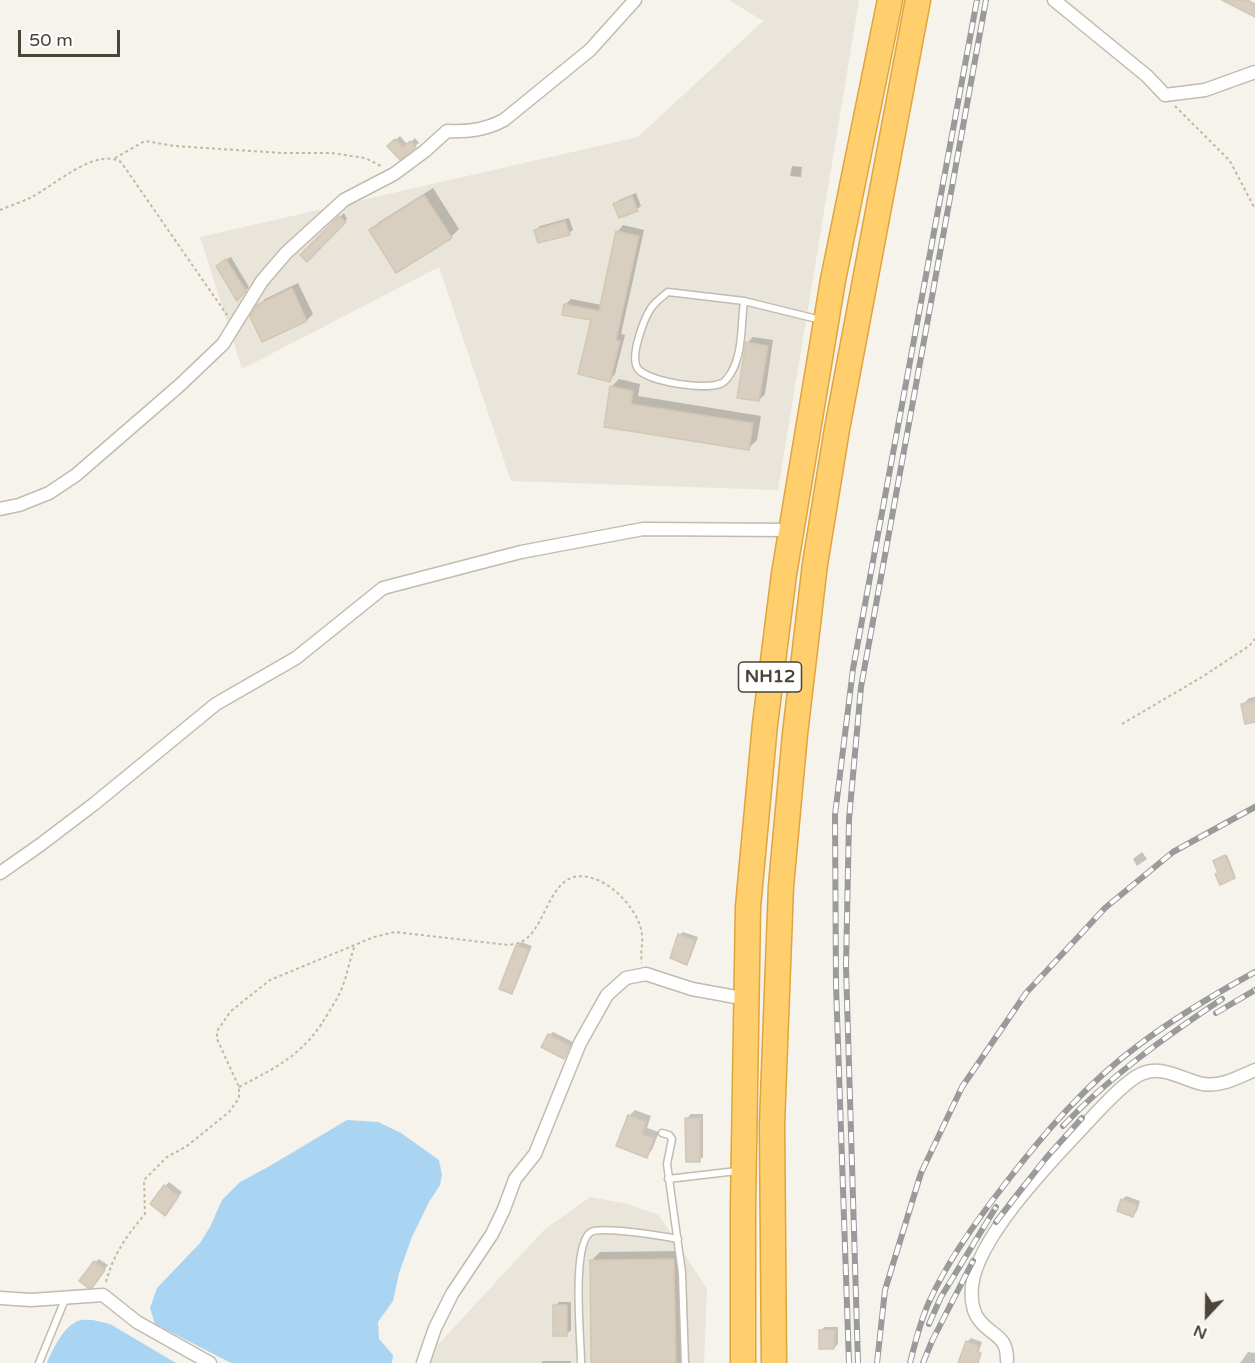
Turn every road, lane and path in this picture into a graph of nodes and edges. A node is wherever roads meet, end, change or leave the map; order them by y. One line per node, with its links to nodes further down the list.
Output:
1 (635, 0): 8 (street)
2 (890, 0): 12 (highway, NH12)
3 (918, 0): 38 (highway, NH12)
4 (1054, 0): 6 (street)
5 (1255, 72): 6 (street)
6 (1165, 95): 9 (path)
7 (114, 158): 8 (path); 10 (path); 13 (path)
8 (394, 174): 13 (street)
9 (1255, 209)
10 (0, 210)
11 (744, 301): 11 (lane); 12 (lane)
12 (827, 321): 15 (highway, NH12)
13 (234, 325): 14 (street)
14 (0, 509)
15 (791, 530): 18 (street); 21 (highway, NH12)
16 (1255, 639): 17 (path)
17 (1122, 724)
18 (0, 873)
19 (355, 943): 20 (path); 23 (path); 23 (path)
20 (646, 974): 21 (street); 34 (street)
21 (747, 999): 25 (highway, NH12)
22 (1255, 1070): 31 (street)
23 (239, 1087): 28 (path)
24 (662, 1133): 26 (lane)
25 (744, 1170): 26 (lane); 37 (highway, NH12)
26 (668, 1179): 27 (lane)
27 (678, 1239): 35 (lane); 36 (lane)
28 (103, 1295): 29 (street); 33 (street)
29 (66, 1297): 30 (street); 32 (lane)
30 (0, 1298)
31 (1007, 1360)
32 (39, 1363)
33 (210, 1363)
34 (423, 1363)
35 (581, 1363)
36 (685, 1363)
37 (743, 1363)
38 (774, 1363)

